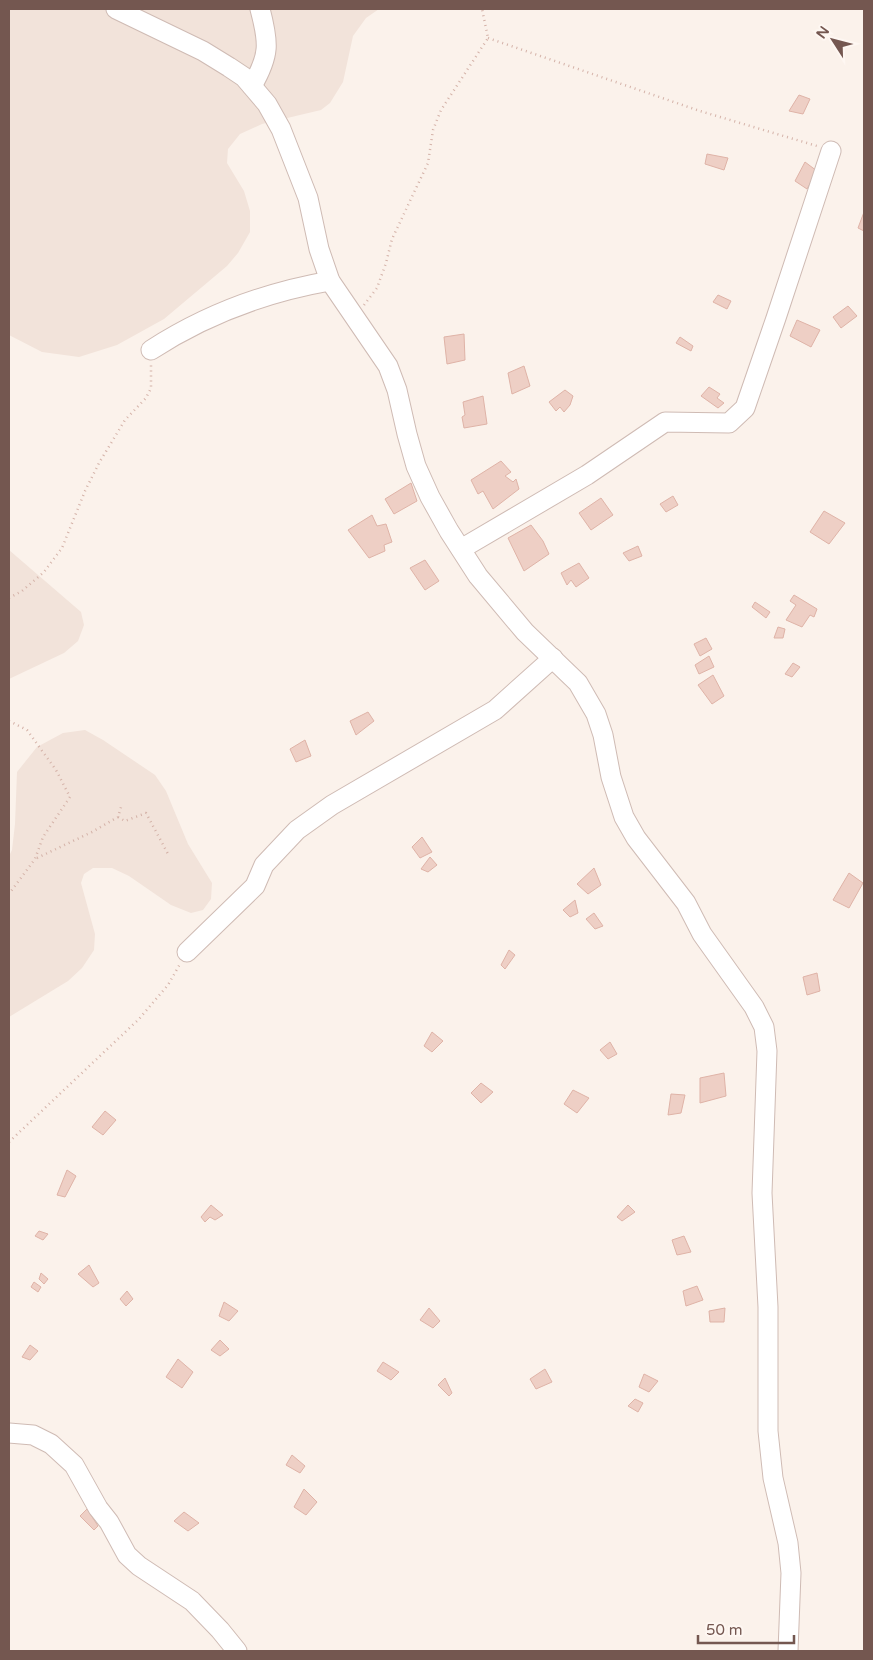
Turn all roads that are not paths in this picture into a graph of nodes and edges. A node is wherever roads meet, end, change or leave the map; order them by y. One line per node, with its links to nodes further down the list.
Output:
1 (116, 9): 3 (street)
2 (260, 9): 3 (street)
3 (252, 86): 5 (street)
4 (831, 151): 7 (street)
5 (330, 280): 6 (street); 7 (street)
6 (151, 350)
7 (460, 549): 8 (street)
8 (553, 658): 9 (street); 12 (street)
9 (187, 952)
10 (9, 1433): 11 (street)
11 (237, 1651)
12 (788, 1651)

